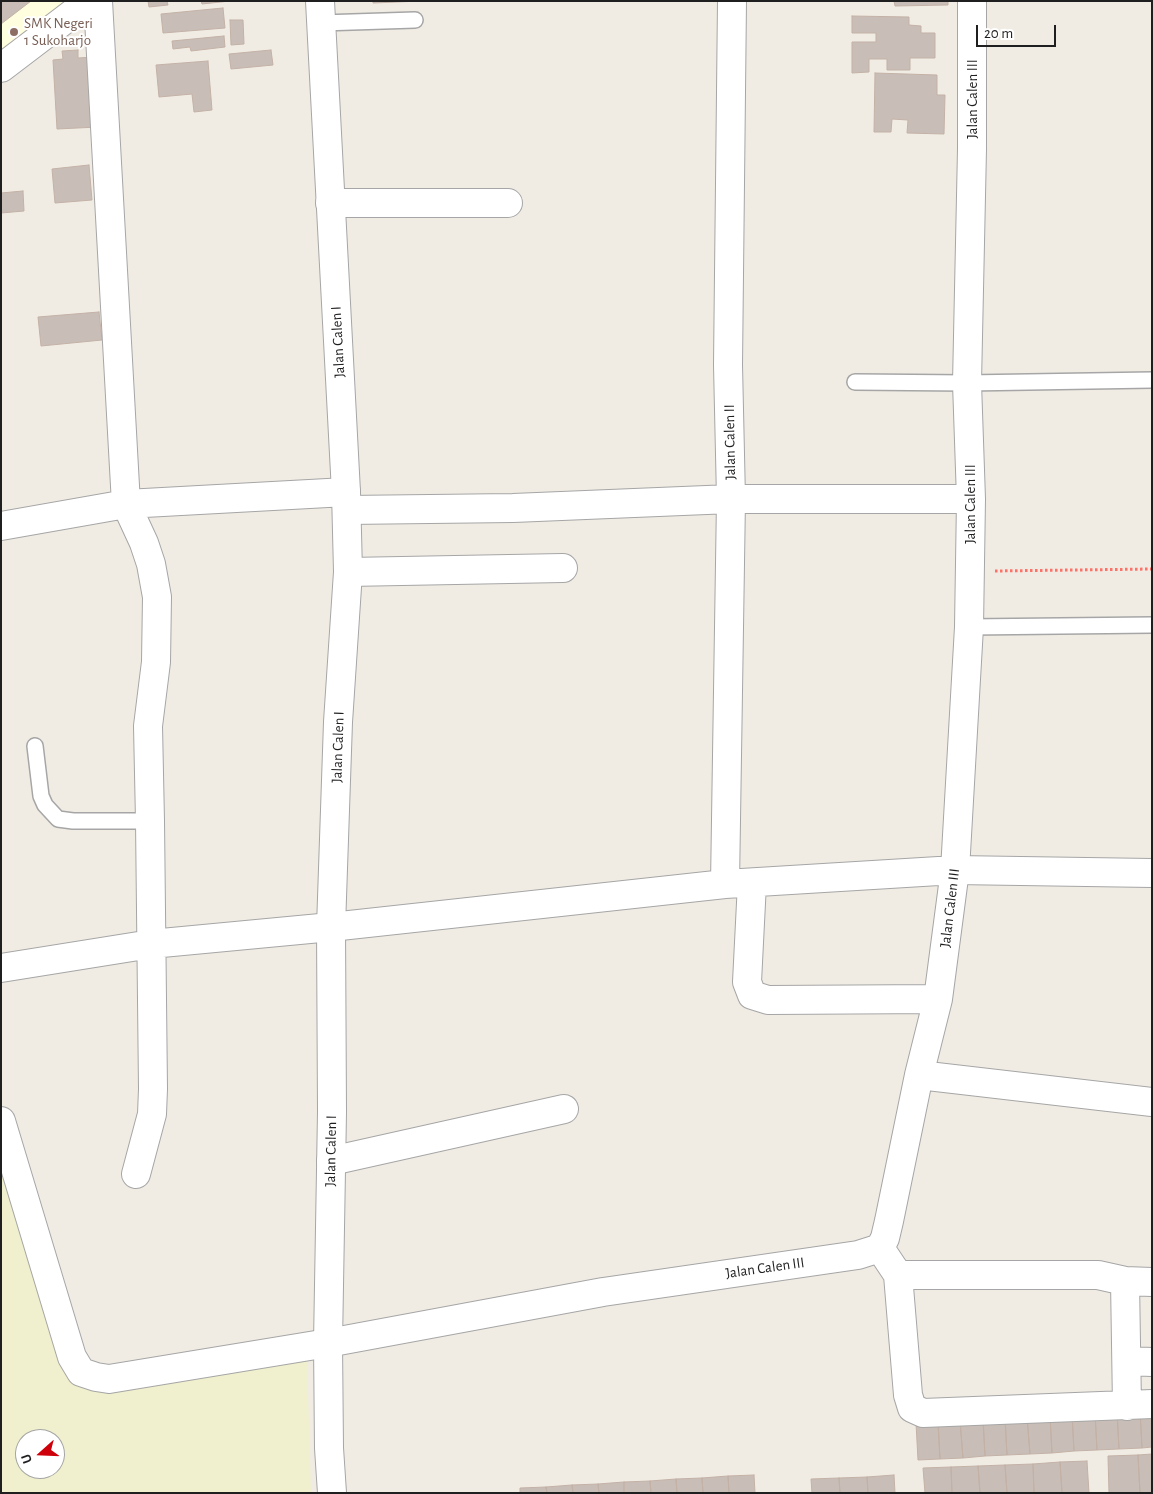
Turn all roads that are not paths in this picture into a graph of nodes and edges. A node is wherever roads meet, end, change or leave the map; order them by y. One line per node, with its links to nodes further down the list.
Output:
1 (89, 1): 7 (street)
2 (98, 1): 16 (street)
3 (732, 1): 13 (street, Jalan Calen II)
4 (972, 1): 12 (street, Jalan Calen III)
5 (320, 12): 6 (lane); 8 (street, Jalan Calen I)
6 (415, 20)
7 (1, 68)
8 (330, 203): 9 (street); 15 (street, Jalan Calen I)
9 (508, 203)
10 (1152, 380): 12 (lane)
11 (855, 382): 12 (lane)
12 (967, 383): 14 (street, Jalan Calen III)
13 (731, 499): 14 (street); 15 (street); 27 (street, Jalan Calen II)
14 (972, 499): 21 (street, Jalan Calen III)
15 (347, 501): 16 (street); 19 (street, Jalan Calen I)
16 (126, 504): 17 (street); 23 (street)
17 (1, 526)
18 (563, 568): 19 (street)
19 (348, 572): 28 (street, Jalan Calen I)
20 (1152, 625): 21 (lane)
21 (969, 627): 24 (street, Jalan Calen III)
22 (36, 746): 23 (lane)
23 (150, 821): 29 (street)
24 (955, 870): 25 (street); 26 (street); 31 (street, Jalan Calen III)
25 (1152, 873)
26 (752, 883): 27 (street); 31 (street)
27 (725, 884): 28 (street)
28 (331, 927): 29 (street); 36 (street, Jalan Calen I)
29 (151, 944): 30 (street); 37 (street)
30 (1, 968)
31 (938, 999): 32 (street, Jalan Calen III)
32 (919, 1075): 33 (street); 38 (street, Jalan Calen III)
33 (1152, 1102)
34 (564, 1109): 36 (street)
35 (1, 1121): 42 (street, Jalan Calen III)
36 (331, 1161): 42 (street, Jalan Calen I)
37 (136, 1174)
38 (880, 1248): 39 (street); 42 (street, Jalan Calen III)
39 (898, 1275): 40 (street); 44 (street)
40 (1124, 1281): 41 (street); 43 (street)
41 (1152, 1282)
42 (328, 1343): 45 (street, Jalan Calen I)
43 (1139, 1362): 44 (street)
44 (1139, 1405)
45 (332, 1493)

